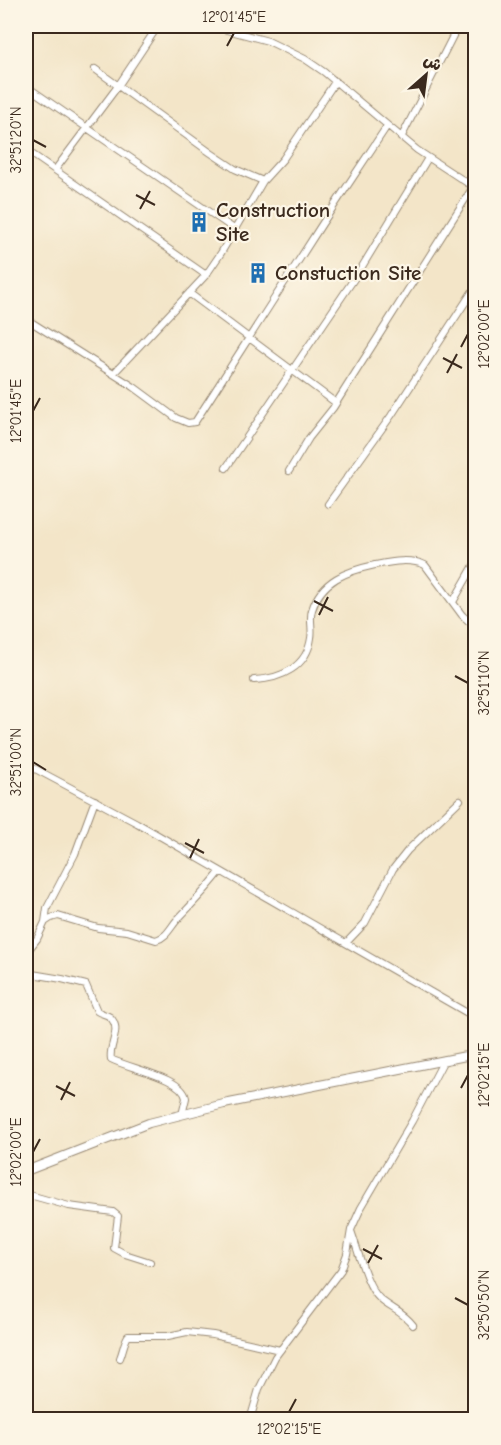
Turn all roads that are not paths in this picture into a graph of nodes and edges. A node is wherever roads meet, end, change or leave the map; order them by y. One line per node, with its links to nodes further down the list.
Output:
1 (31, 26): 5 (street)
2 (158, 26): 8 (street)
3 (212, 26): 7 (street)
4 (459, 26): 12 (street)
5 (26, 35)
6 (94, 69): 8 (street)
7 (335, 82): 10 (street); 16 (street)
8 (118, 86): 11 (street); 16 (street)
9 (26, 87): 11 (street)
10 (387, 126): 12 (street); 23 (street)
11 (86, 128): 15 (street); 18 (street)
12 (401, 138): 14 (street)
13 (26, 150): 15 (street)
14 (428, 158): 17 (street); 24 (street)
15 (55, 170): 19 (street)
16 (263, 181): 18 (street)
17 (474, 188): 26 (street)
18 (234, 229): 19 (street)
19 (206, 275): 21 (street)
20 (476, 286): 29 (street)
21 (189, 293): 23 (street); 25 (street)
22 (31, 322): 25 (street)
23 (250, 337): 24 (street); 25 (street)
24 (293, 371): 26 (street); 27 (street)
25 (114, 374)
26 (336, 403): 28 (street)
27 (226, 468)
28 (289, 471)
29 (328, 504)
30 (476, 562): 31 (street)
31 (453, 602): 32 (street); 33 (street)
32 (476, 628)
33 (254, 680)
34 (26, 764): 35 (street)
35 (95, 800): 37 (street); 38 (street)
36 (460, 800): 39 (street)
37 (220, 872): 38 (street); 39 (street)
38 (45, 922): 40 (street)
39 (346, 943): 42 (street)
40 (26, 949)
41 (26, 973): 45 (street)
42 (476, 1018)
43 (476, 1054): 44 (street)
44 (444, 1059): 45 (street); 48 (street)
45 (182, 1114): 46 (street)
46 (26, 1171)
47 (26, 1194): 49 (street)
48 (351, 1230): 50 (street); 51 (street)
49 (150, 1262)
50 (413, 1325)
51 (280, 1350): 52 (street); 53 (street)
52 (120, 1358)
53 (249, 1419)

